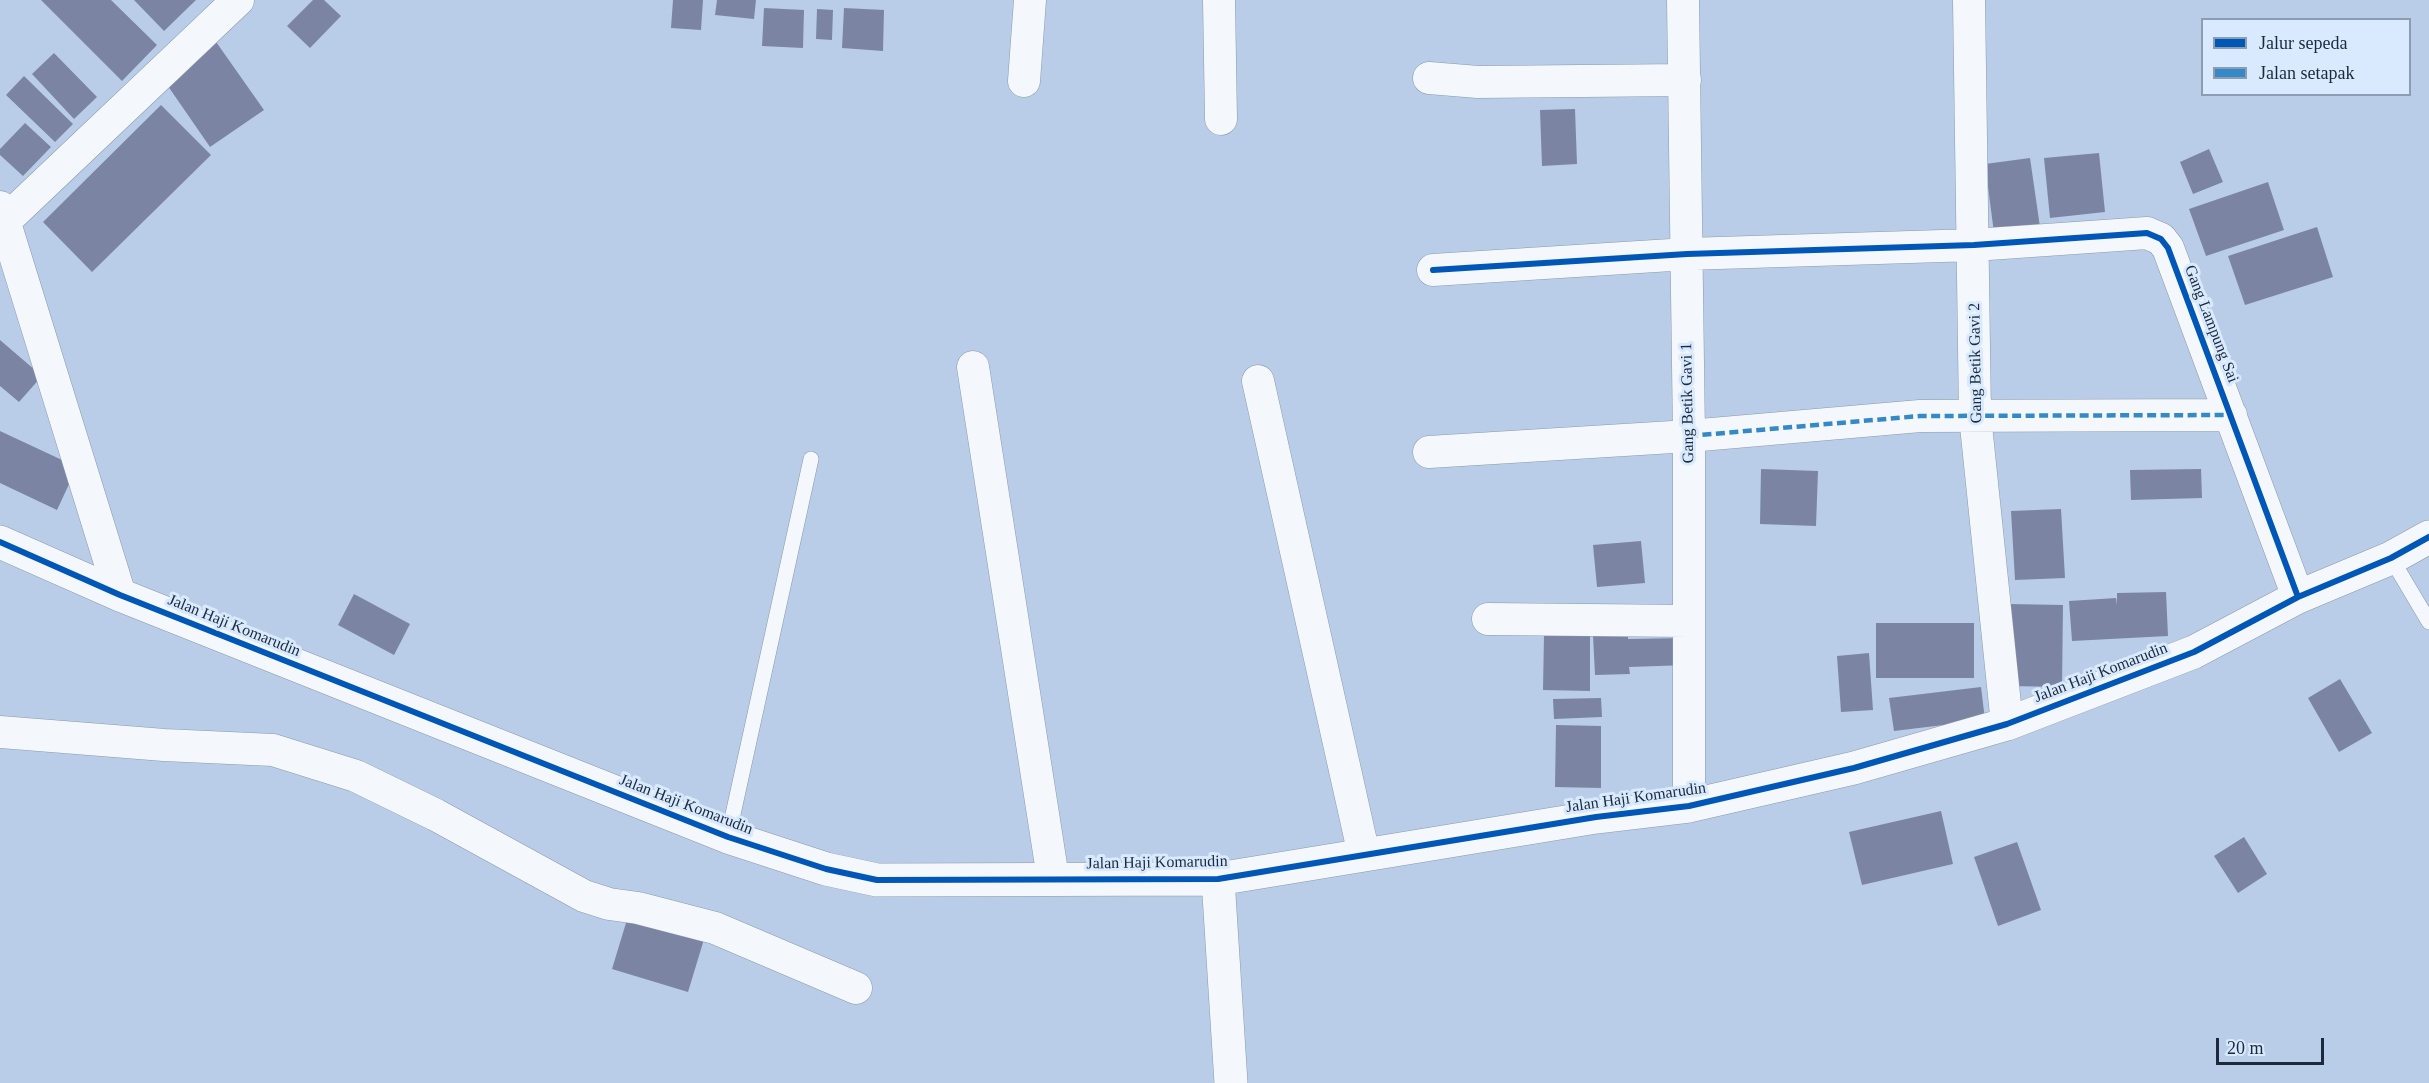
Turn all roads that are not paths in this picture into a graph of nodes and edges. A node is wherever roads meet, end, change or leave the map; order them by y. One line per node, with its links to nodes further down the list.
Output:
1 (238, 0): 10 (street)
2 (1030, 0): 8 (street)
3 (1219, 0): 9 (street)
4 (1683, 0): 7 (street, Gang Betik Gavi 1)
5 (1969, 0): 11 (street, Gang Betik Gavi 2)
6 (1429, 78): 7 (street)
7 (1685, 80): 12 (street, Gang Betik Gavi 1)
8 (1024, 81)
9 (1221, 119)
10 (2, 214): 24 (street)
11 (1974, 245): 12 (street, Gang Lampung Sai); 16 (street, Gang Lampung Sai); 17 (street, Gang Betik Gavi 2)
12 (1687, 254): 13 (street, Gang Lampung Sai); 18 (street, Gang Betik Gavi 1)
13 (1433, 270)
14 (974, 367): 34 (street)
15 (1258, 381): 33 (street)
16 (2231, 415): 17 (street); 25 (street, Gang Lampung Sai)
17 (1975, 416): 18 (street); 29 (street, Gang Betik Gavi 2)
18 (1689, 436): 19 (street); 27 (street, Gang Betik Gavi 1)
19 (1429, 452)
20 (811, 459): 32 (lane)
21 (2429, 537): 23 (street, Jalan Haji Komarudin)
22 (0, 542): 24 (street, Jalan Haji Komarudin)
23 (2391, 558): 25 (street, Jalan Haji Komarudin); 28 (lane)
24 (120, 595): 32 (street, Jalan Haji Komarudin)
25 (2298, 597): 29 (street, Jalan Haji Komarudin)
26 (1488, 619): 27 (street)
27 (1689, 621): 31 (street, Gang Betik Gavi 1)
28 (2429, 622)
29 (2007, 724): 31 (street, Jalan Haji Komarudin)
30 (0, 732): 36 (street)
31 (1689, 806): 33 (street, Jalan Haji Komarudin)
32 (728, 837): 34 (street, Jalan Haji Komarudin)
33 (1364, 855): 35 (street, Jalan Haji Komarudin)
34 (1053, 878): 35 (street, Jalan Haji Komarudin)
35 (1218, 879): 37 (street)
36 (856, 988)
37 (1231, 1083)

